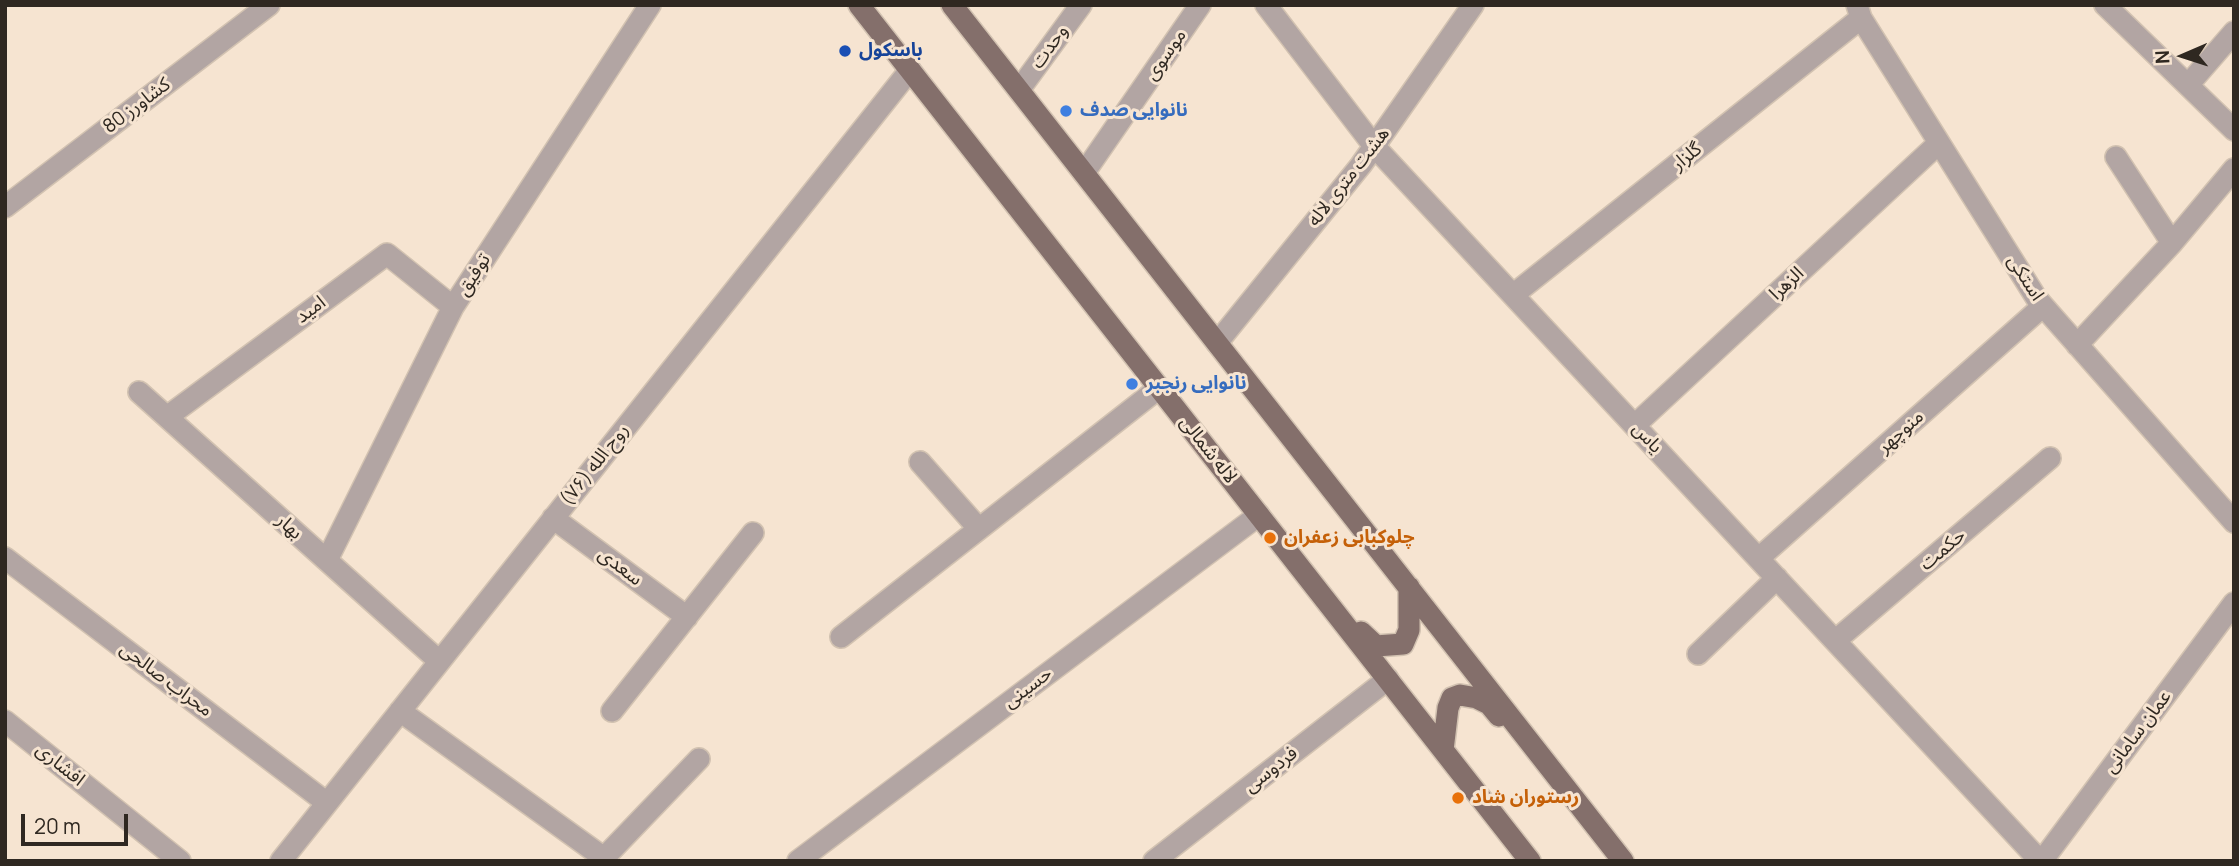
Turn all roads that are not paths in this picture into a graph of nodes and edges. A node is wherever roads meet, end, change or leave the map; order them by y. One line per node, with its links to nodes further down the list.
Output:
1 (269, 5): 21 (street, کشاورز 80)
2 (650, 5): 25 (street, توفیق)
3 (859, 5): 12 (main road, لاله شمالی)
4 (953, 5): 14 (main road)
5 (1081, 5): 14 (street, وحدت)
6 (1200, 5): 20 (street, موسوی)
7 (1266, 5): 17 (street, یاس)
8 (1473, 5): 17 (street, هشت متری لاله)
9 (2105, 5): 13 (street)
10 (1859, 11): 16 (street, استکی); 23 (street, گلزار)
11 (2234, 32): 13 (street)
12 (910, 69): 28 (main road, لاله شمالی); 35 (street, روح الله (۷۶))
13 (2188, 85): 15 (street)
14 (1019, 90): 20 (main road)
15 (2234, 130)
16 (1939, 143): 24 (street, استکی); 31 (street, الزهرا)
17 (1374, 146): 23 (street, یاس); 26 (street, هشت متری لاله)
18 (2116, 157): 22 (street)
19 (2234, 169): 22 (street)
20 (1084, 173): 26 (main road)
21 (5, 207)
22 (2172, 243): 27 (street)
23 (1513, 295): 31 (street, یاس)
24 (2043, 306): 27 (street, استکی); 40 (street, منوچهر)
25 (453, 307): 30 (street, امید); 41 (street, توفیق)
26 (1217, 343): 43 (main road)
27 (2077, 345): 36 (street, استکی)
28 (1159, 388): 34 (main road, لاله شمالی); 37 (street)
29 (139, 392): 30 (street, بهار)
30 (167, 417): 41 (street, بهار)
31 (1634, 425): 40 (street, یاس)
32 (2050, 458): 48 (street, حکمت)
33 (920, 462): 37 (street)
34 (1259, 514): 44 (main road, لاله شمالی); 63 (street, حسینی)
35 (553, 518): 46 (street, سعدی); 50 (street, روح الله (۷۶))
36 (2234, 522)
37 (979, 529): 47 (street)
38 (753, 533): 46 (street)
39 (5, 558): 58 (street, محراب صالحی)
40 (1759, 558): 42 (street, یاس)
41 (327, 561): 50 (street, بهار)
42 (1777, 578): 48 (street, یاس); 49 (street)
43 (1409, 587): 44 (main road); 55 (main road)
44 (1326, 600): 51 (main road, لاله شمالی)
45 (2234, 603): 66 (street, عمان سامانی)
46 (687, 617): 53 (street)
47 (841, 637)
48 (1835, 641): 66 (street, یاس)
49 (1698, 654)
50 (439, 662): 52 (street, روح الله (۷۶))
51 (1388, 679): 56 (main road, لاله شمالی); 64 (street, فردوسی)
52 (400, 711): 58 (street, روح الله (۷۶)); 59 (street)
53 (612, 711)
54 (5, 721): 61 (street, افشاری)
55 (1528, 740): 56 (main road); 65 (main road)
56 (1443, 750): 60 (main road, لاله شمالی)
57 (699, 759): 59 (street)
58 (327, 803): 62 (street, روح الله (۷۶))
59 (603, 859)
60 (1530, 860)
61 (180, 861)
62 (281, 861)
63 (798, 861)
64 (1154, 861)
65 (1623, 861)
66 (2041, 861)

